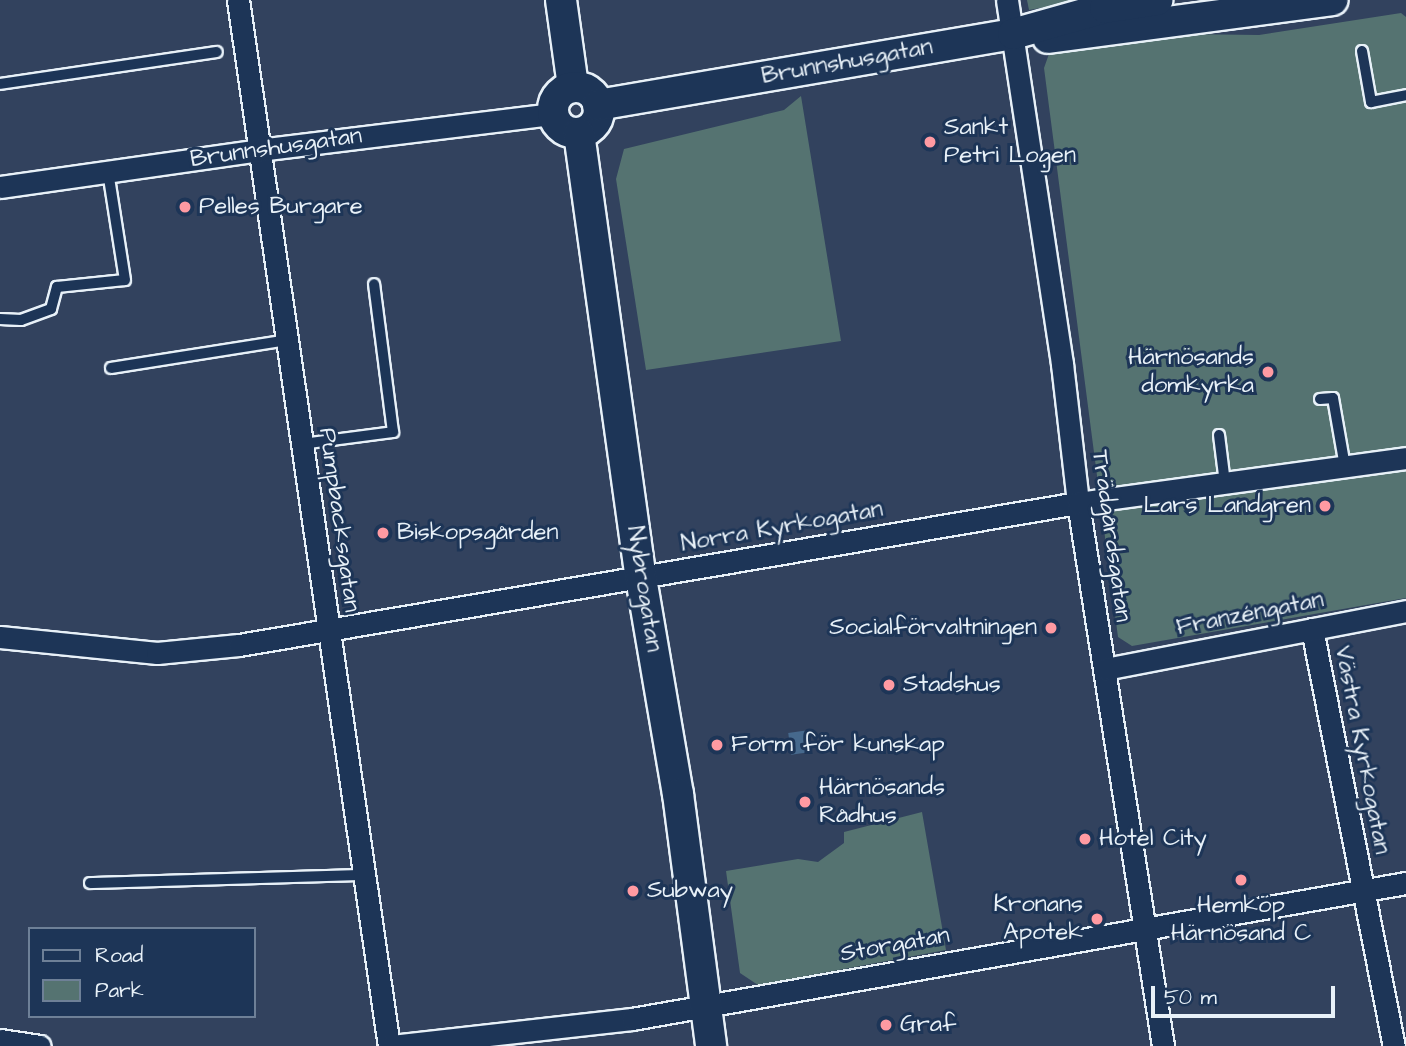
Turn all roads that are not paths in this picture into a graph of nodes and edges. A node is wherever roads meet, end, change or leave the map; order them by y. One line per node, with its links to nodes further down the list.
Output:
1 (238, 0): 15 (street, Pumpbacksgatan)
2 (561, 0): 10 (main road)
3 (1007, 0): 6 (street, Trädgårdsgatan)
4 (1157, 0): 6 (main road, Brunnshusgatan)
5 (1315, 1): 6 (main road, Brunnshusgatan)
6 (1013, 34): 12 (main road, Brunnshusgatan); 28 (street, Trädgårdsgatan)
7 (1362, 51): 11 (lane)
8 (217, 52): 9 (lane)
9 (0, 84)
10 (573, 87): 12 (main road); 13 (main road)
11 (1406, 95)
12 (598, 105): 14 (main road)
13 (553, 114): 14 (main road); 15 (street, Brunnshusgatan)
14 (579, 133): 29 (main road, Nybrogatan)
15 (259, 150): 16 (street, Brunnshusgatan); 20 (street, Pumpbacksgatan)
16 (108, 171): 17 (street, Brunnshusgatan); 19 (lane)
17 (0, 187)
18 (374, 284): 24 (lane)
19 (0, 319)
20 (287, 340): 21 (lane); 24 (street, Pumpbacksgatan)
21 (110, 368)
22 (1320, 400): 26 (lane)
23 (1219, 435): 27 (lane)
24 (302, 444): 32 (street, Pumpbacksgatan)
25 (1406, 458): 26 (street, Norra Kyrkogatan)
26 (1345, 467): 27 (street, Norra Kyrkogatan)
27 (1225, 483): 28 (street, Norra Kyrkogatan)
28 (1077, 503): 29 (street, Norra Kyrkogatan); 34 (street, Trädgårdsgatan)
29 (641, 578): 32 (street, Norra Kyrkogatan); 40 (main road, Nybrogatan)
30 (1406, 611): 31 (street, Franzéngatan)
31 (1312, 629): 34 (street, Franzéngatan); 38 (street, Västra Kyrkogatan)
32 (327, 630): 33 (street, Norra Kyrkogatan); 35 (street, Pumpbacksgatan)
33 (0, 638)
34 (1105, 669): 39 (street, Trädgårdsgatan)
35 (363, 874): 36 (lane); 43 (street, Pumpbacksgatan)
36 (90, 883)
37 (1406, 883): 38 (street, Storgatan)
38 (1363, 891): 39 (street, Storgatan); 46 (street, Västra Kyrkogatan)
39 (1145, 927): 40 (street, Storgatan); 45 (street, Trädgårdsgatan)
40 (707, 1006): 43 (street, Storgatan); 44 (main road, Nybrogatan)
41 (0, 1040): 42 (street)
42 (40, 1046)
43 (390, 1046)
44 (711, 1046)
45 (1163, 1046)
46 (1394, 1046)

